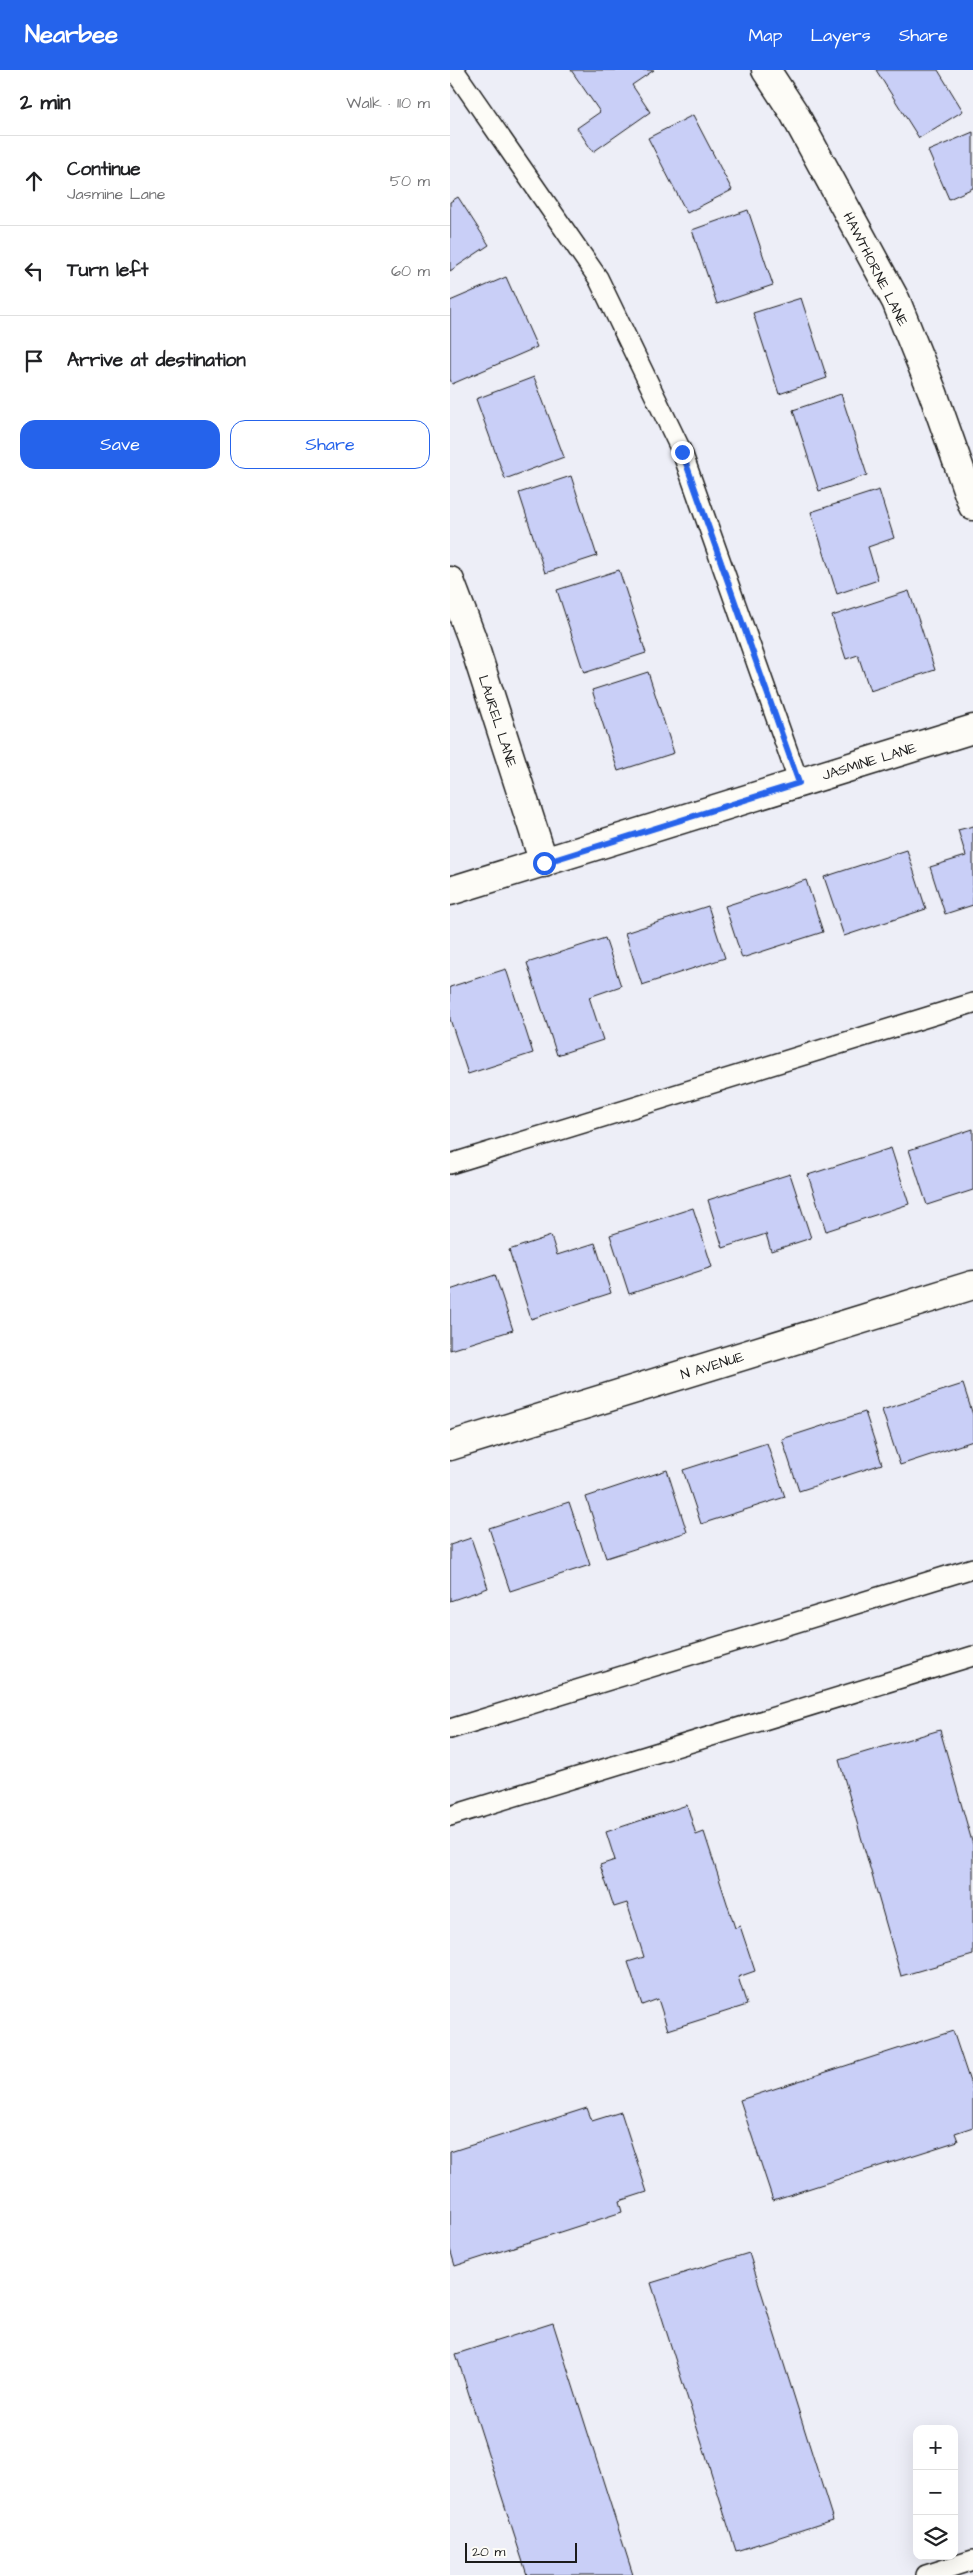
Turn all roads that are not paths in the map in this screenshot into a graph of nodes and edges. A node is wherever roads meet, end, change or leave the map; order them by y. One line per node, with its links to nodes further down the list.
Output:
1 (454, 70): 6 (lane)
2 (766, 70): 3 (street, HAWTHORNE LANE)
3 (973, 506)
4 (450, 581): 7 (street, LAUREL LANE)
5 (973, 729): 6 (street, JASMINE LANE)
6 (799, 783): 7 (street, JASMINE LANE)
7 (544, 863): 8 (street, JASMINE LANE)
8 (450, 891)
9 (973, 1004): 10 (lane)
10 (450, 1164)
11 (973, 1285): 12 (street, N AVENUE)
12 (450, 1446)
13 (973, 1568): 15 (lane)
14 (973, 1656): 16 (lane)
15 (450, 1729)
16 (450, 1816)
17 (973, 2560): 18 (lane)
18 (926, 2575)

